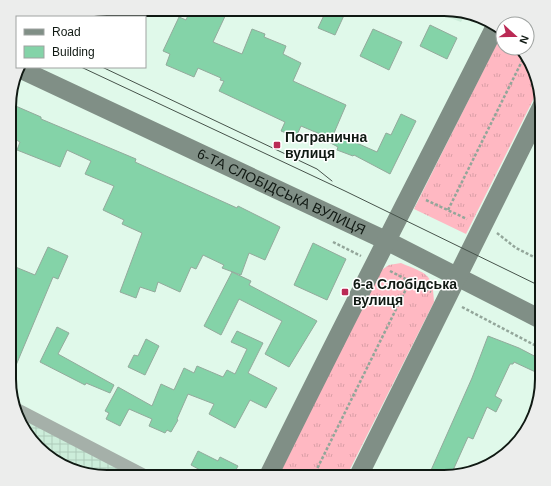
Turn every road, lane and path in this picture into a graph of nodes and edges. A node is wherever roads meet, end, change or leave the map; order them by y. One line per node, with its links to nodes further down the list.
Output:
1 (493, 30): 9 (main road)
2 (522, 60): 6 (path)
3 (24, 71): 9 (main road, 6-ТА СЛОБІДСЬКА ВУЛИЦЯ)
4 (535, 120): 14 (main road)
5 (420, 198): 6 (path)
6 (448, 210): 7 (path)
7 (472, 220)
8 (493, 231): 12 (path)
9 (387, 241): 14 (main road, 6-ТА СЛОБІДСЬКА ВУЛИЦЯ); 22 (main road)
10 (333, 242): 11 (path)
11 (361, 257)
12 (535, 258)
13 (384, 268): 15 (path)
14 (457, 276): 18 (main road, 6-ТА СЛОБІДСЬКА ВУЛИЦЯ); 24 (main road)
15 (410, 281): 16 (path); 23 (path)
16 (433, 293)
17 (461, 307): 19 (path)
18 (535, 316)
19 (535, 345)
20 (22, 412): 21 (street)
21 (134, 470)
22 (271, 470)
23 (316, 470)
24 (361, 470)

